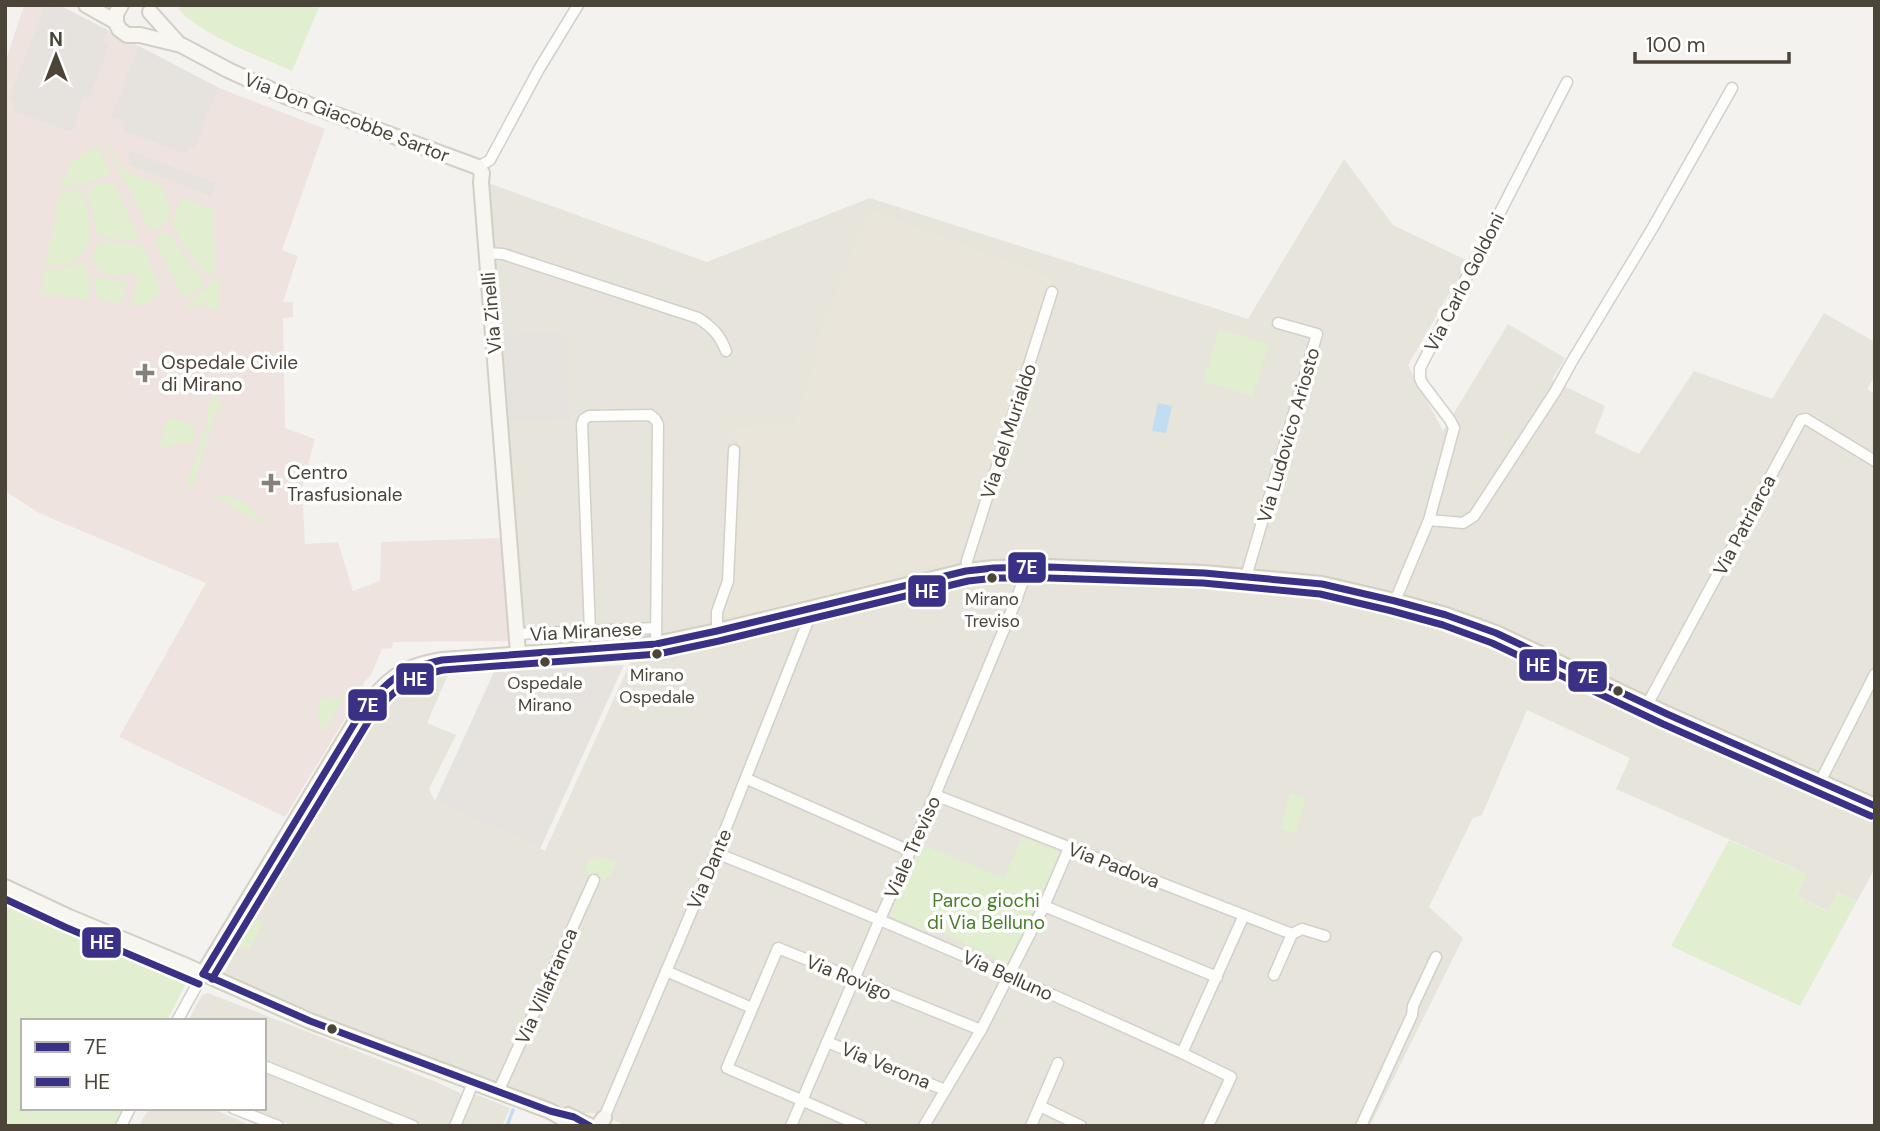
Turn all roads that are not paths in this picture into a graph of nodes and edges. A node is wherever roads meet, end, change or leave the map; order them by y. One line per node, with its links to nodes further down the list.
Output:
1 (86, 5): 5 (main road, Via Don Giacobbe Sartor)
2 (121, 5): 5 (main road)
3 (578, 5): 10 (street)
4 (148, 9): 6 (main road, Via Don Giacobbe Sartor); 7 (main road, Via Don Giacobbe Sartor)
5 (116, 22): 6 (main road, Via Don Giacobbe Sartor)
6 (140, 34): 7 (main road, Via Don Giacobbe Sartor)
7 (181, 45): 10 (main road, Via Don Giacobbe Sartor)
8 (1566, 82): 17 (street, Via Carlo Goldoni)
9 (1732, 88): 17 (street)
10 (478, 167): 11 (main road, Via Zinelli)
11 (486, 253): 14 (street); 26 (main road, Via Zinelli)
12 (1052, 292): 19 (street, Via del Murialdo)
13 (1278, 323): 20 (street, Via Ludovico Ariosto)
14 (726, 351)
15 (734, 450): 25 (street)
16 (1875, 461): 30 (street, Via Patriarca)
17 (1429, 520): 21 (street, Via Carlo Goldoni)
18 (1024, 567): 19 (main road, Via Miranese); 20 (main road, Via Miranese); 33 (street, Viale Treviso)
19 (966, 571): 22 (main road, Via Miranese)
20 (1246, 577): 21 (main road, Via Miranese)
21 (1395, 601): 30 (main road, Via Miranese)
22 (808, 609): 25 (main road, Via Miranese); 31 (street, Via Dante)
23 (656, 628): 24 (street, Via Miranese); 24 (street); 27 (street)
24 (590, 631): 26 (street, Via Miranese)
25 (717, 631): 27 (main road, Via Miranese)
26 (517, 634): 28 (main road, Via Zinelli)
27 (656, 644): 28 (main road, Via Miranese)
28 (518, 653): 47 (main road, Via Miranese)
29 (1875, 674): 32 (street)
30 (1647, 705): 32 (main road, Via Miranese)
31 (747, 779): 36 (street); 37 (street, Via Dante)
32 (1820, 782): 34 (main road, Via Miranese)
33 (935, 795): 35 (street, Via Padova); 36 (street, Viale Treviso)
34 (1875, 806)
35 (1069, 848): 40 (street, Via Verona); 41 (street, Via Padova)
36 (910, 850): 42 (street, Viale Treviso)
37 (716, 853): 42 (street, Via Belluno); 46 (street, Via Dante)
38 (594, 880): 61 (street, Via Villafranca)
39 (5, 887): 47 (main road)
40 (1044, 906): 48 (street, Via Verona); 50 (street)
41 (1244, 915): 43 (street, Via Padova); 50 (street)
42 (880, 919): 48 (street, Via Belluno); 51 (street, Viale Treviso)
43 (1292, 934): 44 (street, Via Padova); 49 (street)
44 (1325, 936)
45 (1436, 957): 81 (street)
46 (666, 971): 52 (street); 67 (street, Via Dante)
47 (203, 974): 53 (street); 59 (main road)
48 (1010, 975): 54 (street, Via Verona); 56 (street, Via Belluno)
49 (1273, 975)
50 (1217, 977): 56 (street)
51 (854, 978): 52 (street, Via Rovigo); 54 (street, Via Rovigo); 55 (street, Viale Treviso)
52 (752, 1008): 62 (street)
53 (178, 1019)
54 (981, 1030): 60 (street, Via Verona)
55 (827, 1042): 60 (street, Via Verona); 62 (street, Viale Treviso)
56 (1182, 1053): 80 (street, Via Belluno)
57 (1058, 1063): 63 (street)
58 (266, 1067): 70 (street)
59 (473, 1083): 61 (main road); 71 (street)
60 (945, 1090): 77 (street, Via Verona)
61 (498, 1092): 66 (main road)
62 (802, 1100): 75 (street, Viale Treviso); 76 (street)
63 (1040, 1106): 78 (street); 79 (street)
64 (129, 1110): 68 (street)
65 (238, 1110): 69 (street)
66 (550, 1111): 72 (main road); 73 (main road); 74 (main road)
67 (601, 1122)
68 (121, 1126)
69 (278, 1126)
70 (413, 1126)
71 (455, 1126)
72 (566, 1126)
73 (576, 1126)
74 (590, 1126)
75 (791, 1126)
76 (861, 1126)
77 (924, 1126)
78 (1031, 1126)
79 (1081, 1126)
80 (1208, 1126)
81 (1361, 1126)

